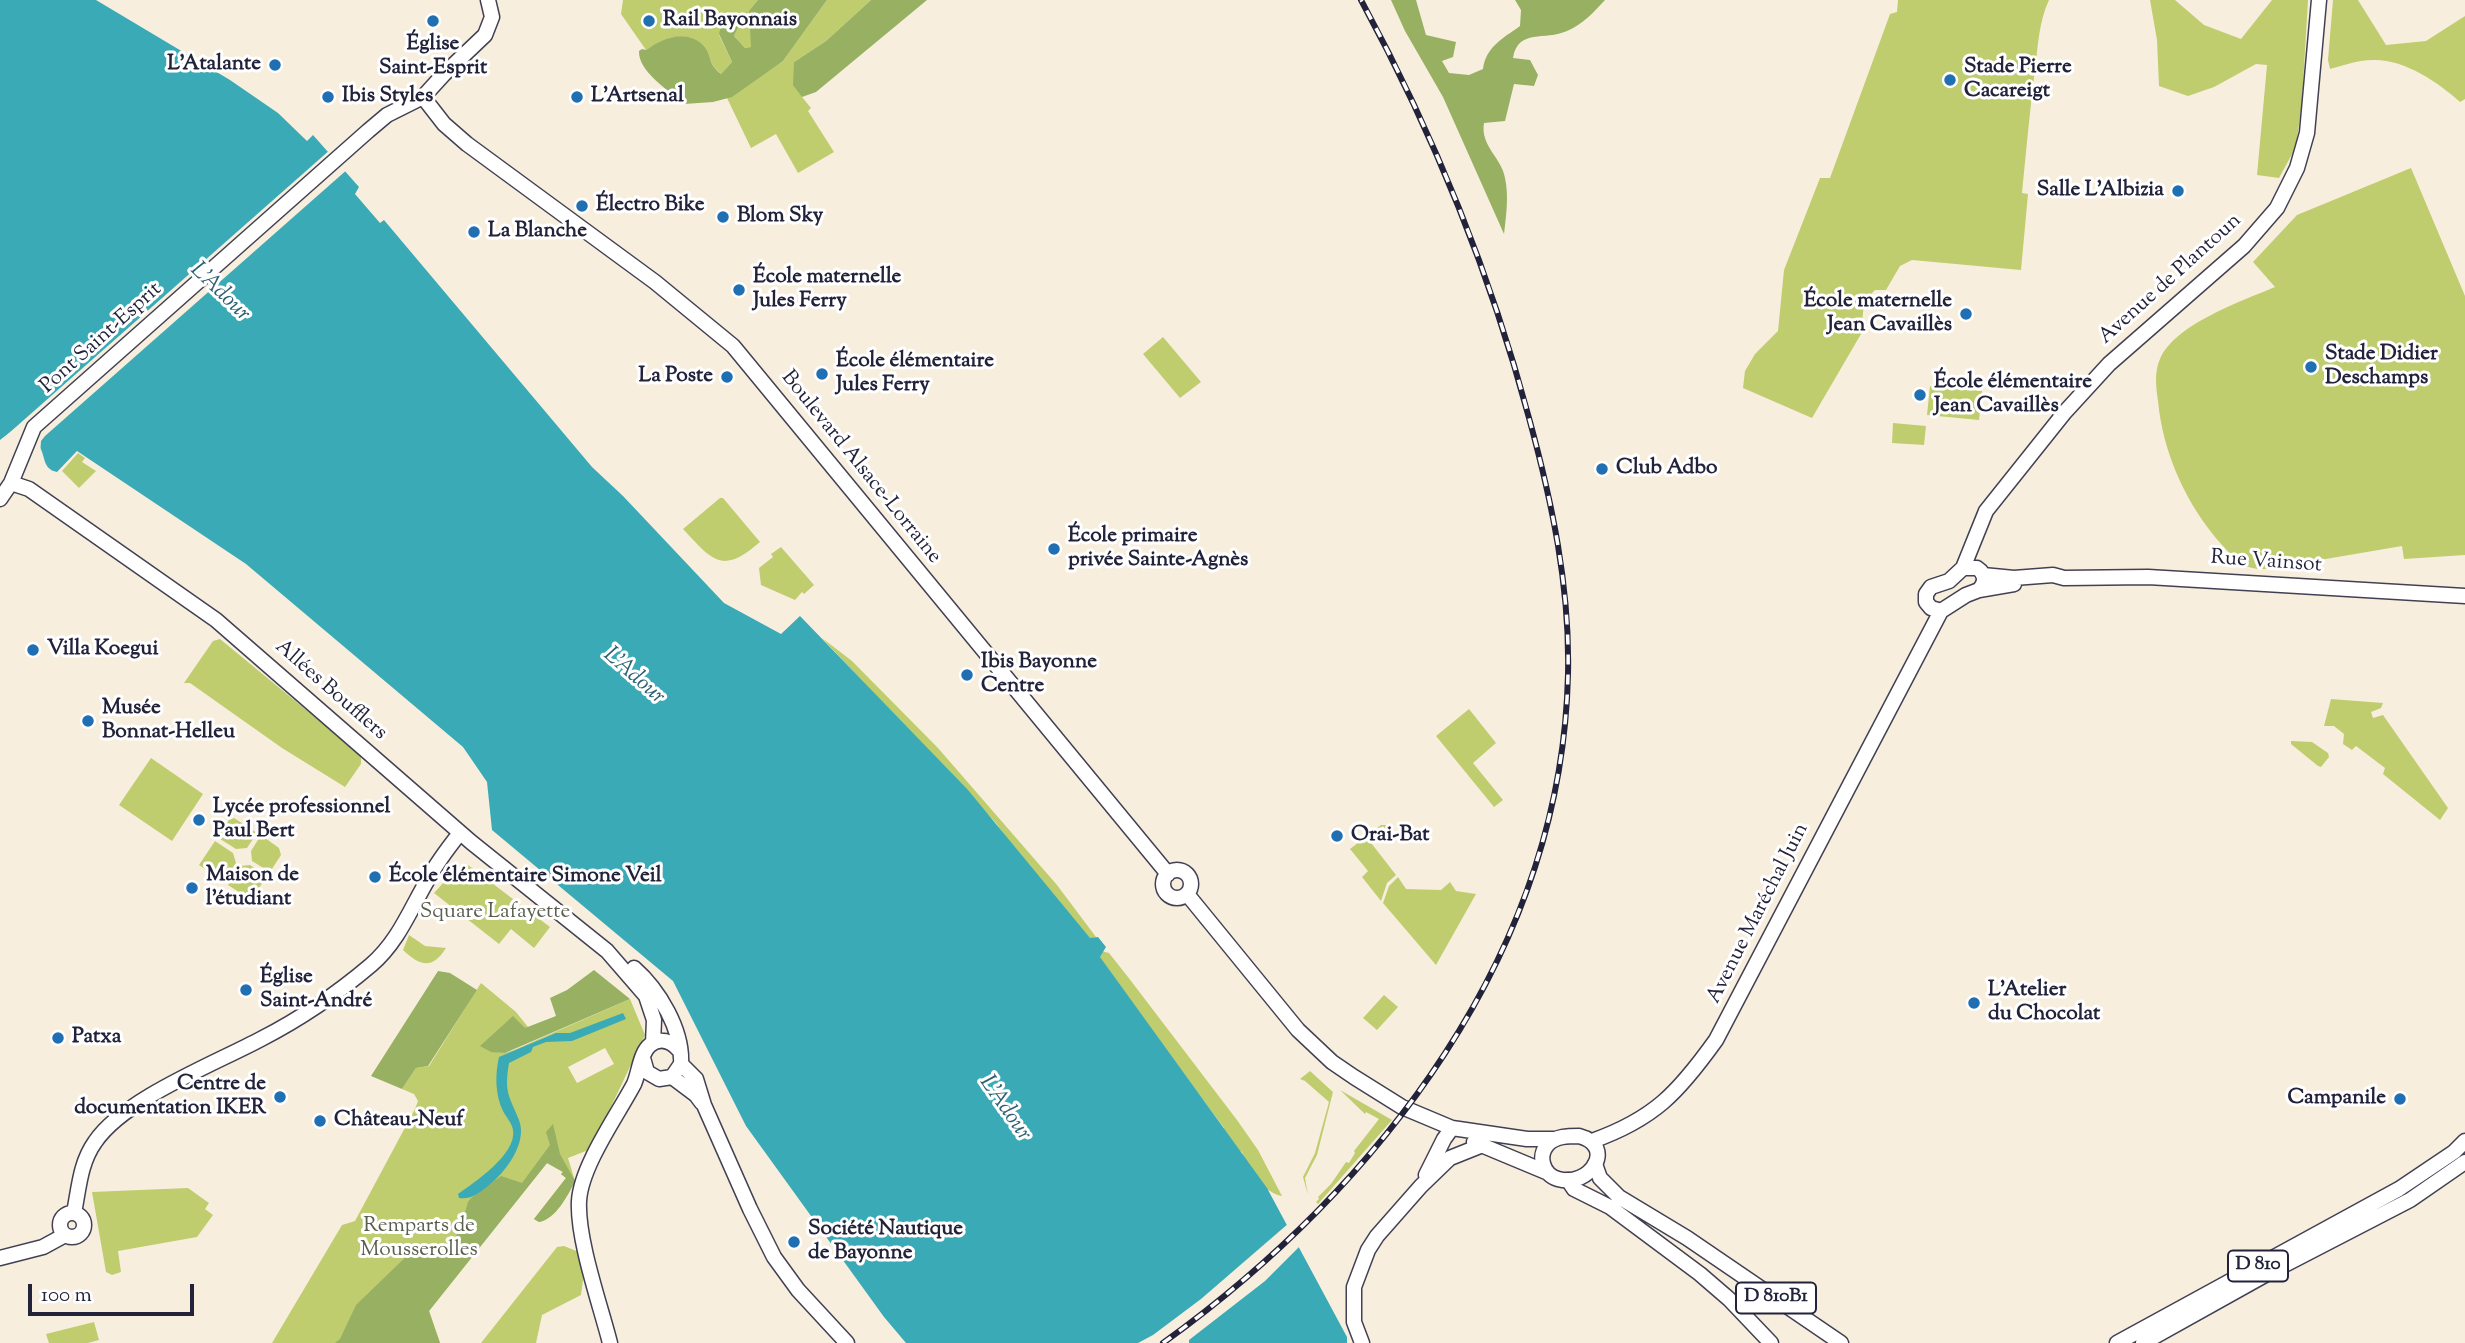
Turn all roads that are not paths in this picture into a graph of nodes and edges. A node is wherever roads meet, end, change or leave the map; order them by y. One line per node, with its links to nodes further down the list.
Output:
1 (488, 0): 3 (main road)
2 (2319, 0): 5 (main road, Avenue de Plantoun)
3 (423, 97): 4 (main road, Pont Saint-Esprit); 22 (main road, Boulevard Alsace-Lorraine)
4 (11, 483): 6 (main road, Pont Saint-Esprit); 13 (main road, Allées Boufflers)
5 (2010, 484): 7 (main road, Avenue de Plantoun); 8 (main road, Avenue de Plantoun)
6 (0, 499)
7 (1963, 568): 8 (main road, Rue Vainsot); 12 (main road)
8 (1982, 572): 9 (main road, Rue Vainsot); 10 (main road, Avenue de Plantoun)
9 (2064, 578): 10 (main road, Rue Vainsot); 11 (main road, Rue Vainsot)
10 (1979, 590): 12 (main road, Rue Vainsot)
11 (2465, 596)
12 (1935, 608): 24 (main road, Avenue Maréchal Juin)
13 (460, 833): 14 (main road, Allées Boufflers); 33 (main road)
14 (607, 951): 15 (main road, Allées Boufflers); 16 (main road, Allées Boufflers)
15 (653, 1043): 16 (main road); 17 (main road)
16 (680, 1057): 18 (main road); 21 (main road, Allées Boufflers)
17 (643, 1058): 19 (main road); 20 (main road)
18 (672, 1077): 19 (main road); 21 (main road)
19 (655, 1078): 20 (main road)
20 (635, 1082): 36 (main road)
21 (704, 1105): 37 (main road, Allées Boufflers)
22 (1452, 1128): 23 (main road); 26 (main road); 31 (main road)
23 (1555, 1139): 24 (main road); 29 (main road)
24 (1592, 1141): 28 (main road)
25 (2465, 1141): 41 (main road, D 810)
26 (1480, 1146): 29 (main road); 31 (main road)
27 (2465, 1162): 42 (main road, D 810)
28 (1595, 1164): 30 (main road); 32 (main road)
29 (1546, 1172): 30 (main road)
30 (1568, 1180): 34 (main road)
31 (1421, 1186): 38 (main road)
32 (1705, 1250): 34 (main road); 35 (main road); 40 (main road, D 810B1)
33 (0, 1258)
34 (1687, 1263): 35 (main road)
35 (1700, 1274): 39 (main road)
36 (610, 1343)
37 (847, 1343)
38 (1362, 1343)
39 (1770, 1343)
40 (1841, 1343)
41 (2117, 1343)
42 (2143, 1343)

